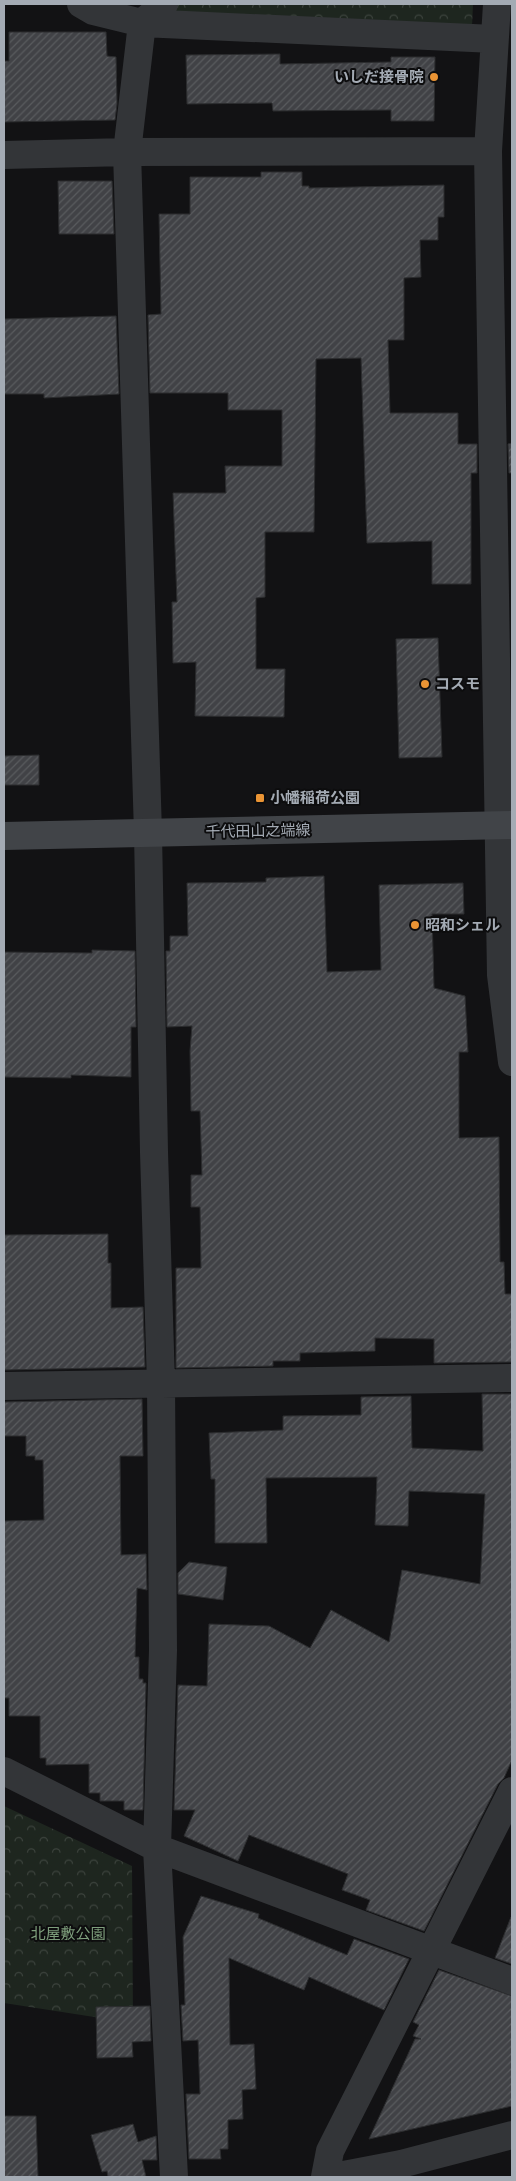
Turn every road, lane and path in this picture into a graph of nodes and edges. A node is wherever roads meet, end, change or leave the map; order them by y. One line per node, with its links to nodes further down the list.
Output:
1 (164, 4): 4 (street)
2 (497, 4): 5 (street)
3 (90, 6): 4 (street)
4 (142, 23): 5 (street); 8 (street)
5 (494, 39): 6 (street)
6 (502, 79): 7 (street)
7 (488, 151): 8 (street); 10 (street)
8 (127, 152): 9 (street); 11 (street)
9 (4, 155)
10 (505, 825): 11 (street, 千代田山之端線); 13 (street)
11 (148, 833): 12 (street, 千代田山之端線); 15 (street)
12 (4, 836)
13 (512, 1062)
14 (512, 1378): 15 (street)
15 (161, 1384): 16 (street); 19 (street)
16 (4, 1386)
17 (4, 1771): 19 (street)
18 (512, 1791): 20 (street)
19 (157, 1848): 20 (street); 23 (street)
20 (432, 1950): 21 (street); 24 (street)
21 (512, 1981)
22 (512, 2135): 25 (street)
23 (174, 2177)
24 (325, 2177)
25 (333, 2177)

